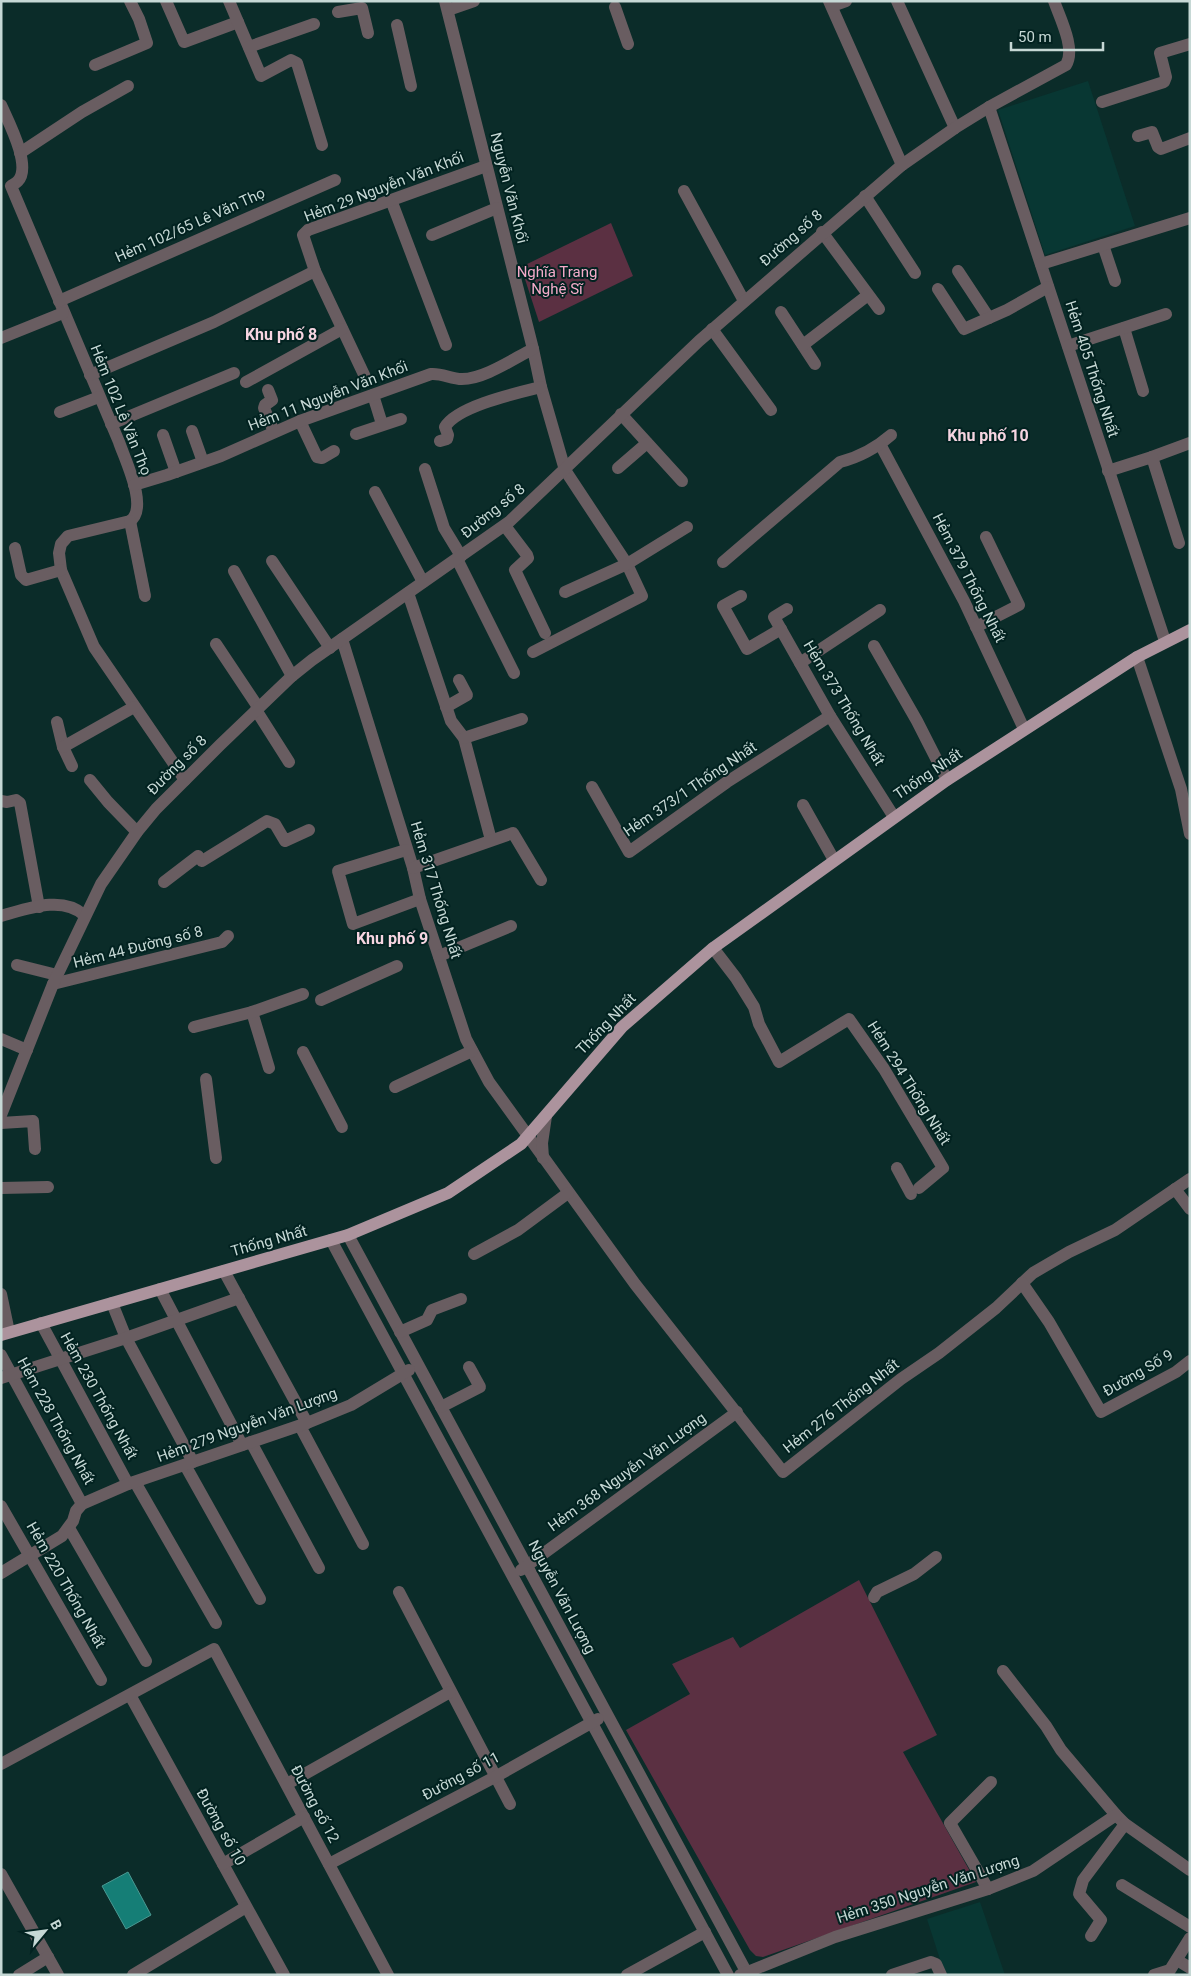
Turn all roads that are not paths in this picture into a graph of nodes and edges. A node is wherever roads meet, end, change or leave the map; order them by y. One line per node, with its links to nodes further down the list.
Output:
1 (130, 1): 19 (street)
2 (166, 1): 12 (street)
3 (229, 1): 12 (street)
4 (474, 1): 9 (street)
5 (846, 1): 8 (street)
6 (897, 1): 25 (street)
7 (1054, 1): 24 (street, Đường số 8)
8 (830, 4): 30 (street)
9 (447, 5): 31 (street, Nguyễn Văn Khối)
10 (615, 7): 16 (street)
11 (338, 12): 15 (street)
12 (238, 22): 18 (street)
13 (314, 24): 18 (street)
14 (397, 25): 21 (street)
15 (368, 33)
16 (628, 44)
17 (1190, 44): 22 (street)
18 (249, 48): 28 (street)
19 (95, 65)
20 (128, 86): 29 (street)
21 (411, 86)
22 (1102, 102)
23 (1, 105): 29 (street, Hẻm 102 Lê Văn Thọ)
24 (989, 107): 25 (street, Đường số 8); 42 (street, Hẻm 405 Thống Nhất)
25 (955, 128): 30 (street, Đường số 8)
26 (1138, 136): 27 (street)
27 (1190, 138)
28 (322, 145)
29 (20, 153): 33 (street, Hẻm 102 Lê Văn Thọ)
30 (902, 165): 35 (street, Đường số 8)
31 (486, 166): 36 (street, Hẻm 29 Nguyễn Văn Khối); 37 (street, Nguyễn Văn Khối)
32 (335, 180): 51 (street, Hẻm 102/65 Lê Văn Thọ)
33 (6, 188): 51 (street, Hẻm 102 Lê Văn Thọ)
34 (684, 191): 50 (street)
35 (865, 196): 39 (street, Đường số 8); 45 (street)
36 (391, 200): 43 (street, Hẻm 29 Nguyễn Văn Khối); 60 (street)
37 (497, 208): 40 (street); 63 (street, Nguyễn Văn Khối)
38 (1190, 218): 41 (street)
39 (822, 232): 49 (street); 50 (street, Đường số 8)
40 (432, 235)
41 (1103, 245): 42 (street); 46 (street)
42 (1041, 264): 47 (street, Hẻm 405 Thống Nhất)
43 (315, 271): 57 (street, Hẻm 29 Nguyễn Văn Khối); 66 (street)
44 (958, 271): 55 (street)
45 (915, 273)
46 (1115, 280)
47 (1048, 287): 55 (street); 62 (street, Hẻm 405 Thống Nhất)
48 (938, 289): 55 (street)
49 (868, 295): 52 (street); 61 (street)
50 (744, 301): 58 (street, Đường số 8)
51 (61, 307): 59 (street, Hẻm 102/65 Lê Văn Thọ); 66 (street, Hẻm 102 Lê Văn Thọ)
52 (879, 309)
53 (780, 312): 61 (street)
54 (1166, 314): 56 (street)
55 (989, 318)
56 (1124, 328): 62 (street); 71 (street)
57 (342, 329): 67 (street, Hẻm 29 Nguyễn Văn Khối); 68 (street)
58 (712, 329): 74 (street); 76 (street, Đường số 8)
59 (1, 338)
60 (446, 345)
61 (803, 345): 64 (street)
62 (1068, 346): 96 (street, Hẻm 405 Thống Nhất)
63 (533, 349): 69 (street, Nguyễn Văn Khối); 72 (street, Hẻm 11 Nguyễn Văn Khối)
64 (815, 364)
65 (234, 373): 79 (street)
66 (90, 375): 73 (street, Hẻm 102 Lê Văn Thọ)
67 (367, 380)
68 (246, 382)
69 (540, 387): 86 (street); 95 (street, Nguyễn Văn Khối)
70 (268, 390): 82 (street)
71 (1142, 391)
72 (373, 395): 78 (street, Hẻm 11 Nguyễn Văn Khối); 80 (street)
73 (99, 397): 75 (street); 79 (street, Hẻm 102 Lê Văn Thọ)
74 (771, 410)
75 (60, 412)
76 (621, 414): 87 (street); 95 (street, Đường số 8)
77 (401, 419): 80 (street)
78 (300, 421): 82 (street, Hẻm 11 Nguyễn Văn Khối); 90 (street)
79 (111, 424): 99 (street, Hẻm 102 Lê Văn Thọ)
80 (382, 424): 84 (street)
81 (192, 431): 92 (street)
82 (274, 432): 92 (street, Hẻm 11 Nguyễn Văn Khối)
83 (163, 434): 97 (street)
84 (356, 434)
85 (891, 435): 89 (street)
86 (440, 441)
87 (646, 443): 93 (street); 98 (street)
88 (1190, 443): 91 (street)
89 (880, 444): 109 (street); 120 (street, Hẻm 379 Thống Nhất)
90 (334, 451)
91 (1152, 457): 96 (street); 105 (street)
92 (203, 462): 97 (street, Hẻm 11 Nguyễn Văn Khối)
93 (618, 468)
94 (424, 470): 107 (street)
95 (565, 470): 102 (street, Đường số 8); 110 (street, Nguyễn Văn Khối)
96 (1108, 471): 125 (street, Hẻm 405 Thống Nhất)
97 (176, 472): 99 (street, Hẻm 11 Nguyễn Văn Khối)
98 (682, 481)
99 (134, 485): 101 (street, Hẻm 102 Lê Văn Thọ)
100 (375, 492): 113 (street)
101 (130, 522): 111 (street); 116 (street)
102 (505, 526): 107 (street, Đường số 8); 123 (street)
103 (687, 527): 110 (street)
104 (986, 536): 120 (street)
105 (1179, 543)
106 (15, 548): 111 (street)
107 (459, 557): 113 (street, Đường số 8); 132 (street)
108 (272, 561): 128 (street)
109 (723, 562)
110 (627, 564): 114 (street); 129 (street, Nguyễn Văn Khối)
111 (61, 570): 135 (street)
112 (234, 571): 133 (street)
113 (423, 582): 115 (street, Đường số 8)
114 (565, 592)
115 (408, 593): 124 (street, Đường số 8); 136 (street)
116 (146, 596)
117 (741, 596): 121 (street)
118 (787, 609): 121 (street)
119 (880, 610): 131 (street)
120 (976, 627): 141 (street, Hẻm 379 Thống Nhất)
121 (781, 629): 131 (street, Hẻm 373 Thống Nhất)
122 (1190, 630): 125 (main road, Thống Nhất)
123 (545, 634)
124 (342, 639): 128 (street, Đường số 8); 157 (street, Hẻm 317 Thống Nhất)
125 (1165, 641): 130 (main road, Thống Nhất)
126 (216, 644): 137 (street)
127 (874, 646): 148 (street)
128 (330, 648): 133 (street, Đường số 8)
129 (533, 652)
130 (1137, 657): 141 (main road, Thống Nhất); 155 (street)
131 (800, 663): 138 (street, Hẻm 373 Thống Nhất)
132 (514, 672)
133 (292, 676): 137 (street, Đường số 8)
134 (459, 680): 136 (street)
135 (134, 707): 143 (street); 147 (street)
136 (446, 707): 142 (street)
137 (257, 708): 144 (street); 147 (street, Đường số 8)
138 (830, 716): 149 (street, Hẻm 373/1 Thống Nhất); 152 (street, Hẻm 373 Thống Nhất)
139 (522, 719): 142 (street)
140 (57, 722): 143 (street)
141 (1024, 729): 148 (main road, Thống Nhất)
142 (464, 738): 156 (street)
143 (63, 747): 145 (street)
144 (289, 762)
145 (72, 766)
146 (90, 780): 154 (street)
147 (185, 780): 154 (street, Đường số 8)
148 (947, 780): 152 (main road, Thống Nhất)
149 (592, 787)
150 (1, 801): 163 (street)
151 (803, 805): 158 (street)
152 (894, 817): 158 (main road, Thống Nhất)
153 (310, 830): 161 (street)
154 (137, 832): 164 (street, Đường số 8)
155 (1190, 834)
156 (491, 840): 159 (street); 160 (street)
157 (406, 850): 159 (street, Hẻm 317 Thống Nhất); 162 (street)
158 (834, 860): 168 (main road, Thống Nhất)
159 (413, 868): 162 (street, Hẻm 317 Thống Nhất)
160 (542, 880)
161 (164, 882)
162 (420, 899): 169 (street, Hẻm 317 Thống Nhất)
163 (38, 907): 164 (street); 165 (street)
164 (84, 915): 172 (street, Đường số 8)
165 (1, 916)
166 (511, 926): 169 (street)
167 (228, 936): 172 (street, Hẻm 44 Đường số 8)
168 (713, 948): 185 (main road, Thống Nhất); 193 (street, Hẻm 294 Thống Nhất)
169 (439, 956): 179 (street, Hẻm 317 Thống Nhất)
170 (17, 966): 172 (street)
171 (397, 966): 174 (street)
172 (55, 980): 178 (street, Đường số 8)
173 (302, 994): 175 (street)
174 (321, 1000)
175 (252, 1012): 176 (street); 181 (street)
176 (194, 1027)
177 (1, 1039): 178 (street)
178 (27, 1050): 184 (street, Đường số 8)
179 (472, 1051): 183 (street); 186 (street, Hẻm 317 Thống Nhất)
180 (303, 1052): 188 (street)
181 (268, 1068)
182 (206, 1079): 191 (street)
183 (395, 1087)
184 (1, 1115)
185 (546, 1116): 186 (street); 189 (main road, Thống Nhất); 192 (street)
186 (516, 1120): 189 (street, Hẻm 317 Thống Nhất)
187 (1, 1123): 190 (street)
188 (342, 1127)
189 (529, 1137): 192 (street, Hẻm 276 Thống Nhất); 200 (main road, Thống Nhất)
190 (35, 1149)
191 (216, 1158)
192 (543, 1158): 198 (street, Hẻm 276 Thống Nhất)
193 (897, 1168)
194 (1190, 1180): 197 (street, Hẻm 276 Thống Nhất)
195 (48, 1187): 196 (street)
196 (1, 1188)
197 (1175, 1189): 199 (street); 204 (street, Hẻm 276 Thống Nhất)
198 (568, 1193): 202 (street); 223 (street, Hẻm 276 Thống Nhất)
199 (1190, 1209)
200 (348, 1235): 201 (main road, Thống Nhất); 212 (street, Nguyễn Văn Lượng)
201 (331, 1240): 203 (main road, Thống Nhất); 220 (street)
202 (474, 1254)
203 (224, 1271): 205 (main road, Thống Nhất); 207 (street)
204 (1022, 1284): 217 (street, Đường Số 9); 223 (street, Hẻm 276 Thống Nhất)
205 (160, 1289): 209 (main road, Thống Nhất); 210 (street)
206 (1, 1294): 213 (street)
207 (239, 1298): 210 (street); 224 (street)
208 (461, 1299): 212 (street)
209 (112, 1303): 211 (main road, Thống Nhất); 214 (street)
210 (176, 1319): 214 (street); 225 (street)
211 (41, 1323): 213 (main road, Thống Nhất); 216 (street, Hẻm 230 Thống Nhất)
212 (400, 1332): 218 (street, Nguyễn Văn Lượng)
213 (5, 1333)
214 (126, 1338): 216 (street); 226 (street)
215 (1, 1354): 221 (street, Hẻm 228 Thống Nhất)
216 (60, 1360): 221 (street); 227 (street, Hẻm 230 Thống Nhất)
217 (1190, 1361)
218 (418, 1365): 220 (street, Hẻm 279 Nguyễn Văn Lượng); 222 (street, Nguyễn Văn Lượng)
219 (470, 1367): 222 (street)
220 (403, 1373): 224 (street, Hẻm 279 Nguyễn Văn Lượng); 237 (street)
221 (6, 1377): 228 (street, Hẻm 228 Thống Nhất)
222 (441, 1407): 234 (street, Nguyễn Văn Lượng)
223 (737, 1412): 234 (street, Hẻm 368 Nguyễn Văn Lượng)
224 (304, 1424): 225 (street, Hẻm 279 Nguyễn Văn Lượng); 231 (street)
225 (246, 1444): 226 (street, Hẻm 279 Nguyễn Văn Lượng); 235 (street)
226 (189, 1463): 227 (street, Hẻm 279 Nguyễn Văn Lượng); 240 (street)
227 (132, 1483): 228 (street, Hẻm 279 Nguyễn Văn Lượng); 241 (street, Hẻm 230 Thống Nhất)
228 (82, 1504): 230 (street)
229 (1, 1506): 232 (street, Hẻm 220 Thống Nhất)
230 (69, 1528): 232 (street); 242 (street)
231 (363, 1544)
232 (30, 1556): 236 (street); 244 (street, Hẻm 220 Thống Nhất)
233 (936, 1557): 239 (street)
234 (527, 1567): 237 (street, Hẻm 368 Nguyễn Văn Lượng); 247 (street, Nguyễn Văn Lượng)
235 (319, 1568)
236 (1, 1573)
237 (512, 1575): 248 (street)
238 (399, 1592): 245 (street)
239 (874, 1596)
240 (260, 1599)
241 (216, 1623)
242 (146, 1661)
243 (1003, 1671): 255 (street)
244 (101, 1680)
245 (450, 1692): 250 (street); 252 (street)
246 (130, 1695): 249 (street); 252 (street, Đường số 12); 256 (street, Đường số 10)
247 (607, 1714): 248 (street, Đường số 11); 270 (street, Nguyễn Văn Lượng)
248 (592, 1722): 250 (street, Đường số 11); 264 (street)
249 (1, 1764)
250 (495, 1777): 253 (street); 257 (street, Đường số 11)
251 (991, 1782): 261 (street)
252 (287, 1784): 254 (street, Đường số 12)
253 (510, 1804)
254 (304, 1817): 256 (street); 257 (street, Đường số 12)
255 (1121, 1819): 258 (street); 261 (street, Hẻm 350 Nguyễn Văn Lượng); 265 (street)
256 (223, 1864): 262 (street, Đường số 10)
257 (329, 1864): 275 (street, Đường số 12)
258 (1190, 1870)
259 (1, 1874): 267 (street)
260 (1122, 1884): 263 (street)
261 (988, 1889): 270 (street, Hẻm 350 Nguyễn Văn Lượng)
262 (246, 1907): 273 (street); 274 (street, Đường số 10)
263 (1190, 1927)
264 (705, 1932): 276 (street); 277 (street)
265 (1091, 1936)
266 (1190, 1938): 268 (street)
267 (48, 1957): 271 (street); 272 (street)
268 (1177, 1960): 269 (street); 280 (street)
269 (1190, 1968)
270 (744, 1974)
271 (19, 1975)
272 (58, 1975)
273 (133, 1975)
274 (284, 1975)
275 (388, 1975)
276 (627, 1975)
277 (728, 1975)
278 (892, 1975): 279 (street)
279 (941, 1975)
280 (1154, 1975)

